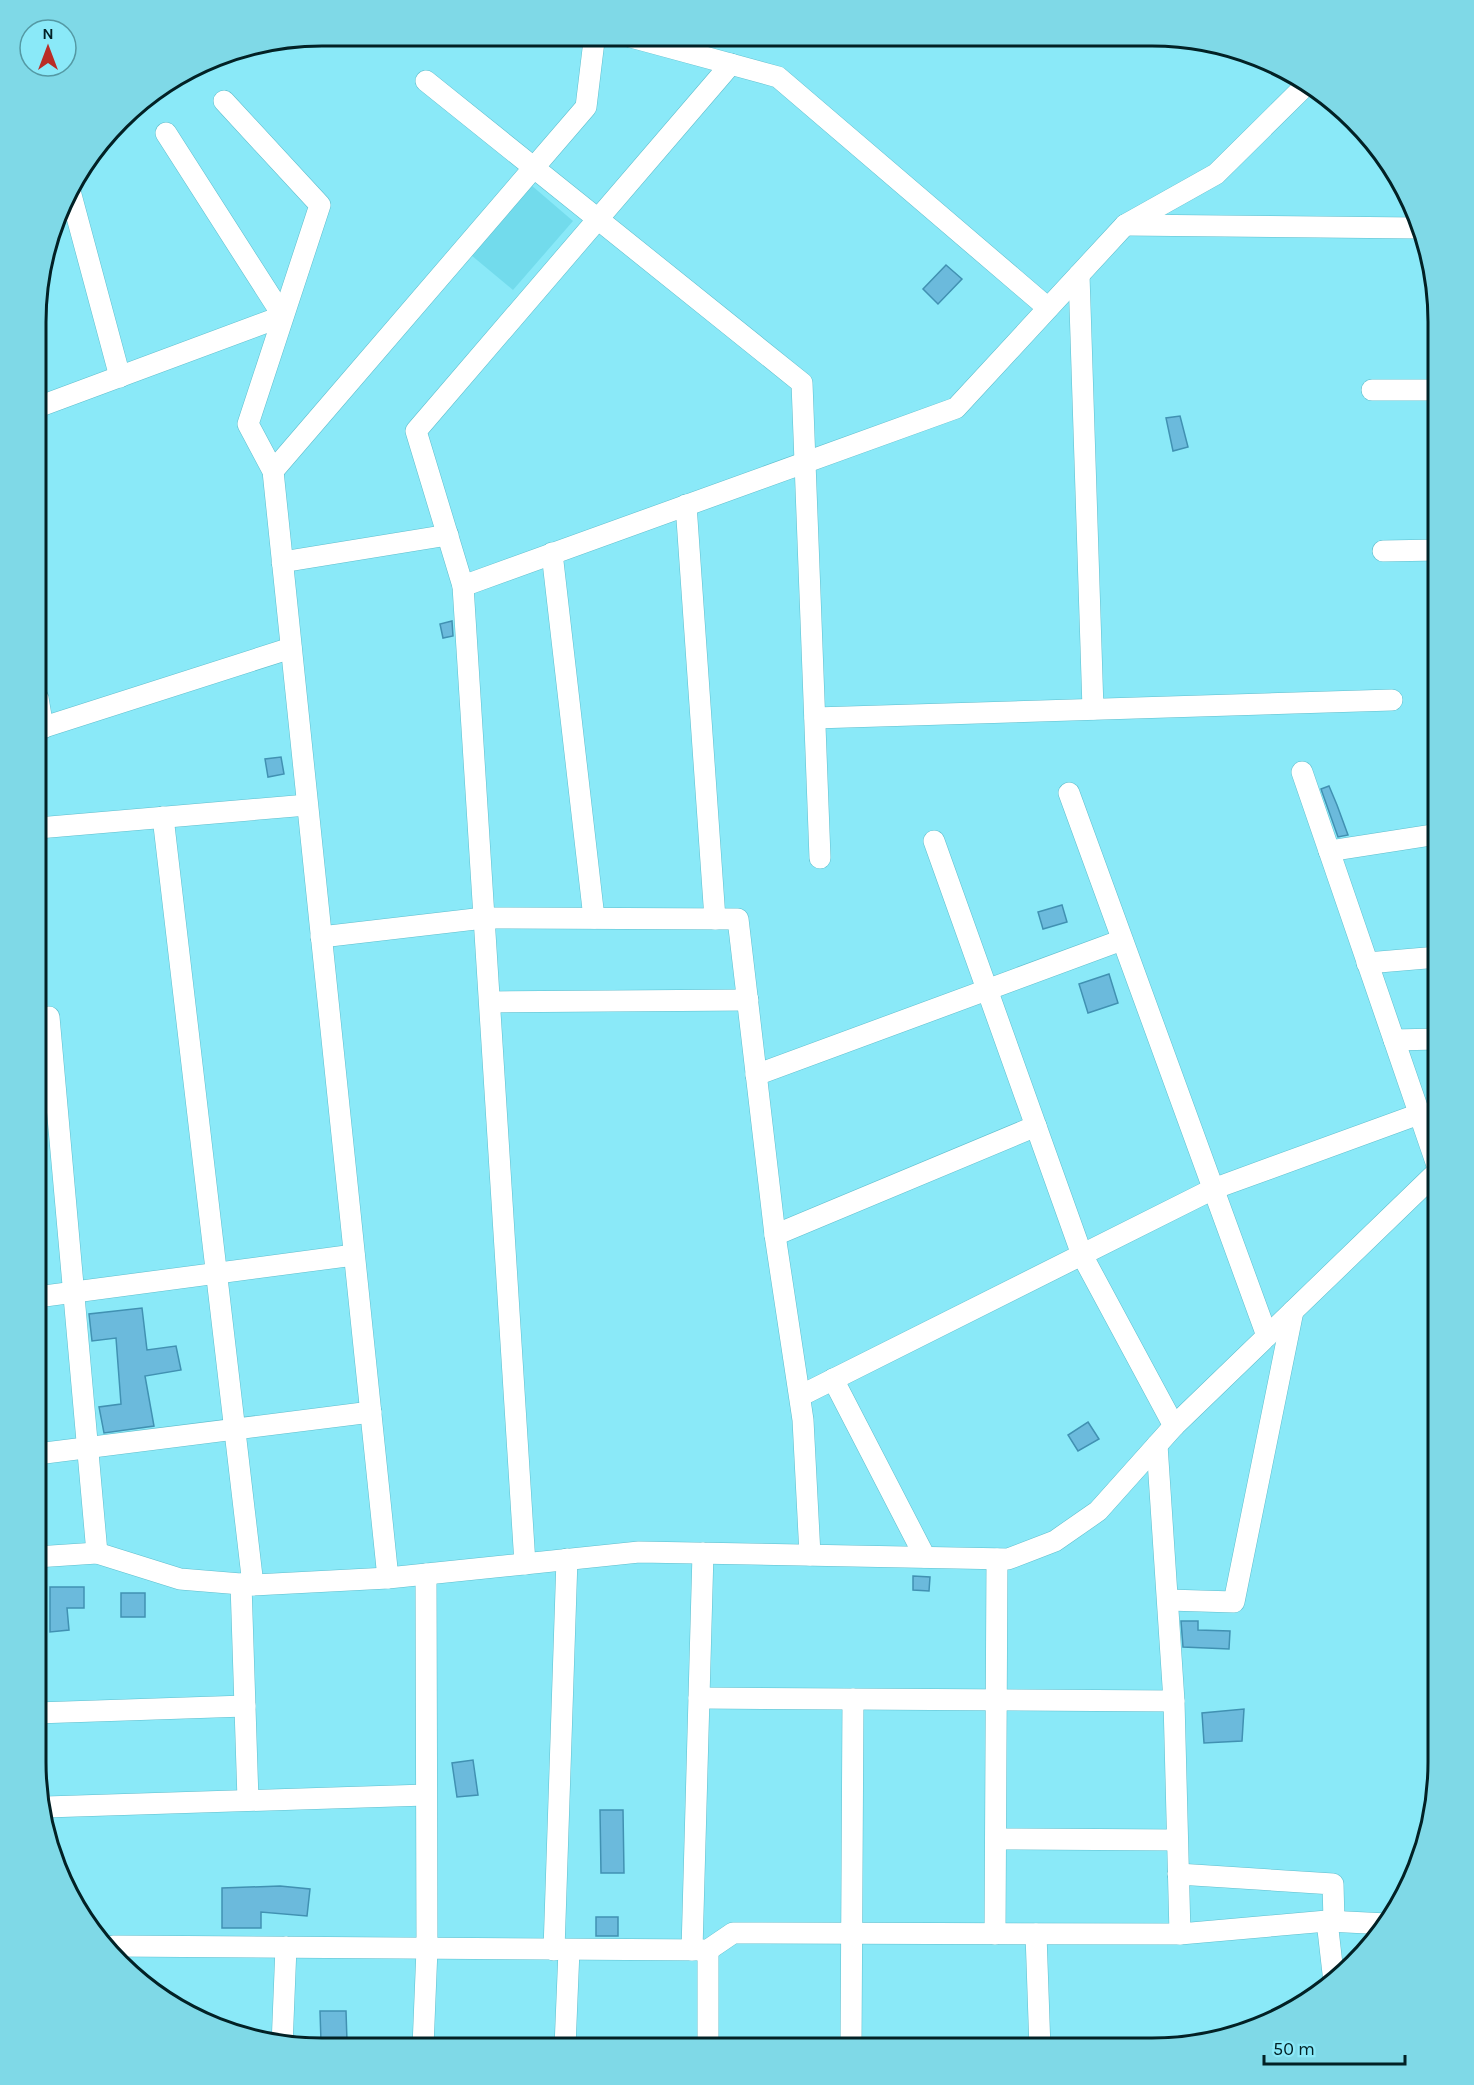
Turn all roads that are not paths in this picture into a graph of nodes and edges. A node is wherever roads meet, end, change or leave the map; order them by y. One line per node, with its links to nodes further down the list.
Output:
1 (593, 46): 8 (street)
2 (664, 46): 3 (street)
3 (731, 64): 10 (street); 14 (street)
4 (426, 81): 8 (street)
5 (1300, 90): 11 (street)
6 (224, 101): 15 (street)
7 (166, 133): 15 (street)
8 (533, 168): 10 (street); 21 (street)
9 (74, 204): 16 (street)
10 (597, 220): 20 (street); 23 (street)
11 (1125, 225): 12 (street); 13 (street)
12 (1411, 228)
13 (1079, 275): 14 (street); 31 (street)
14 (1048, 308): 20 (street)
15 (283, 316): 16 (street); 21 (street)
16 (120, 376): 19 (street)
17 (1372, 390): 18 (street)
18 (1428, 390)
19 (46, 404)
20 (805, 462): 22 (street); 32 (street)
21 (273, 471): 27 (street)
22 (686, 505): 26 (street); 45 (street)
23 (448, 536): 27 (street); 28 (street)
24 (1428, 550): 25 (street)
25 (1383, 551)
26 (552, 553): 28 (street); 44 (street)
27 (282, 562): 29 (street)
28 (463, 586): 43 (street)
29 (291, 648): 33 (street); 36 (street)
30 (1392, 700): 31 (street)
31 (1093, 710): 32 (street)
32 (814, 718): 42 (street)
33 (46, 726)
34 (1302, 772): 41 (street)
35 (1069, 793): 47 (street)
36 (307, 805): 37 (street); 46 (street)
37 (163, 817): 38 (street); 65 (street)
38 (46, 827)
39 (1428, 835): 41 (street)
40 (934, 841): 50 (street)
41 (1329, 850): 49 (street)
42 (820, 858)
43 (484, 918): 44 (street); 46 (street); 52 (street)
44 (594, 918): 45 (street)
45 (715, 919): 51 (street)
46 (321, 937): 63 (street)
47 (1122, 940): 50 (street); 61 (street)
48 (1428, 958): 49 (street)
49 (1367, 963): 55 (street)
50 (987, 990): 56 (street); 58 (street)
51 (748, 1000): 52 (street); 56 (street)
52 (489, 1002): 85 (street)
53 (49, 1017): 66 (street)
54 (1428, 1039): 55 (street)
55 (1394, 1040): 57 (street)
56 (756, 1074): 62 (street)
57 (1419, 1114): 59 (street); 61 (street)
58 (1036, 1126): 62 (street); 64 (street)
59 (1428, 1141)
60 (1428, 1180): 68 (street)
61 (1213, 1189): 64 (street); 69 (street)
62 (775, 1235): 71 (street)
63 (354, 1255): 65 (street); 72 (street)
64 (1082, 1255): 70 (street); 73 (street)
65 (216, 1273): 66 (street); 74 (street)
66 (74, 1292): 67 (street); 76 (street)
67 (46, 1296)
68 (1293, 1311): 69 (street); 89 (street)
69 (1267, 1336): 73 (street)
70 (833, 1379): 71 (street); 82 (street)
71 (800, 1396): 80 (street)
72 (371, 1412): 74 (street); 87 (street)
73 (1174, 1425): 75 (street)
74 (234, 1429): 76 (street); 88 (street)
75 (1157, 1445): 84 (street); 89 (street)
76 (88, 1448): 77 (street); 78 (street)
77 (46, 1453)
78 (97, 1552): 81 (street); 88 (street)
79 (703, 1553): 80 (street); 83 (street); 90 (street)
80 (810, 1555): 82 (street)
81 (46, 1556)
82 (925, 1557): 84 (street)
83 (567, 1559): 85 (street); 111 (street)
84 (997, 1559): 92 (street)
85 (525, 1564): 86 (street)
86 (426, 1574): 87 (street); 96 (street)
87 (388, 1578): 88 (street)
88 (247, 1585): 94 (street)
89 (1168, 1600): 93 (street)
90 (699, 1698): 91 (street); 112 (street)
91 (853, 1699): 92 (street); 104 (street)
92 (996, 1700): 93 (street); 99 (street)
93 (1174, 1701): 100 (street)
94 (245, 1706): 95 (street); 97 (street)
95 (46, 1713)
96 (426, 1795): 97 (street); 110 (street)
97 (248, 1800): 98 (street)
98 (50, 1807)
99 (996, 1839): 100 (street); 105 (street)
100 (1177, 1840): 101 (street)
101 (1178, 1874): 102 (street); 107 (street)
102 (1330, 1921): 103 (street); 107 (street); 113 (street)
103 (1375, 1923)
104 (852, 1934): 105 (street); 112 (street); 118 (street)
105 (995, 1934): 106 (street)
106 (1036, 1934): 107 (street); 119 (street)
107 (1180, 1934)
108 (117, 1946): 109 (street)
109 (286, 1947): 110 (street); 114 (street)
110 (426, 1949): 111 (street); 115 (street)
111 (562, 1950): 112 (street); 116 (street)
112 (700, 1950): 117 (street)
113 (1333, 1970)
114 (282, 2035)
115 (423, 2038)
116 (565, 2038)
117 (707, 2038)
118 (851, 2038)
119 (1040, 2038)

